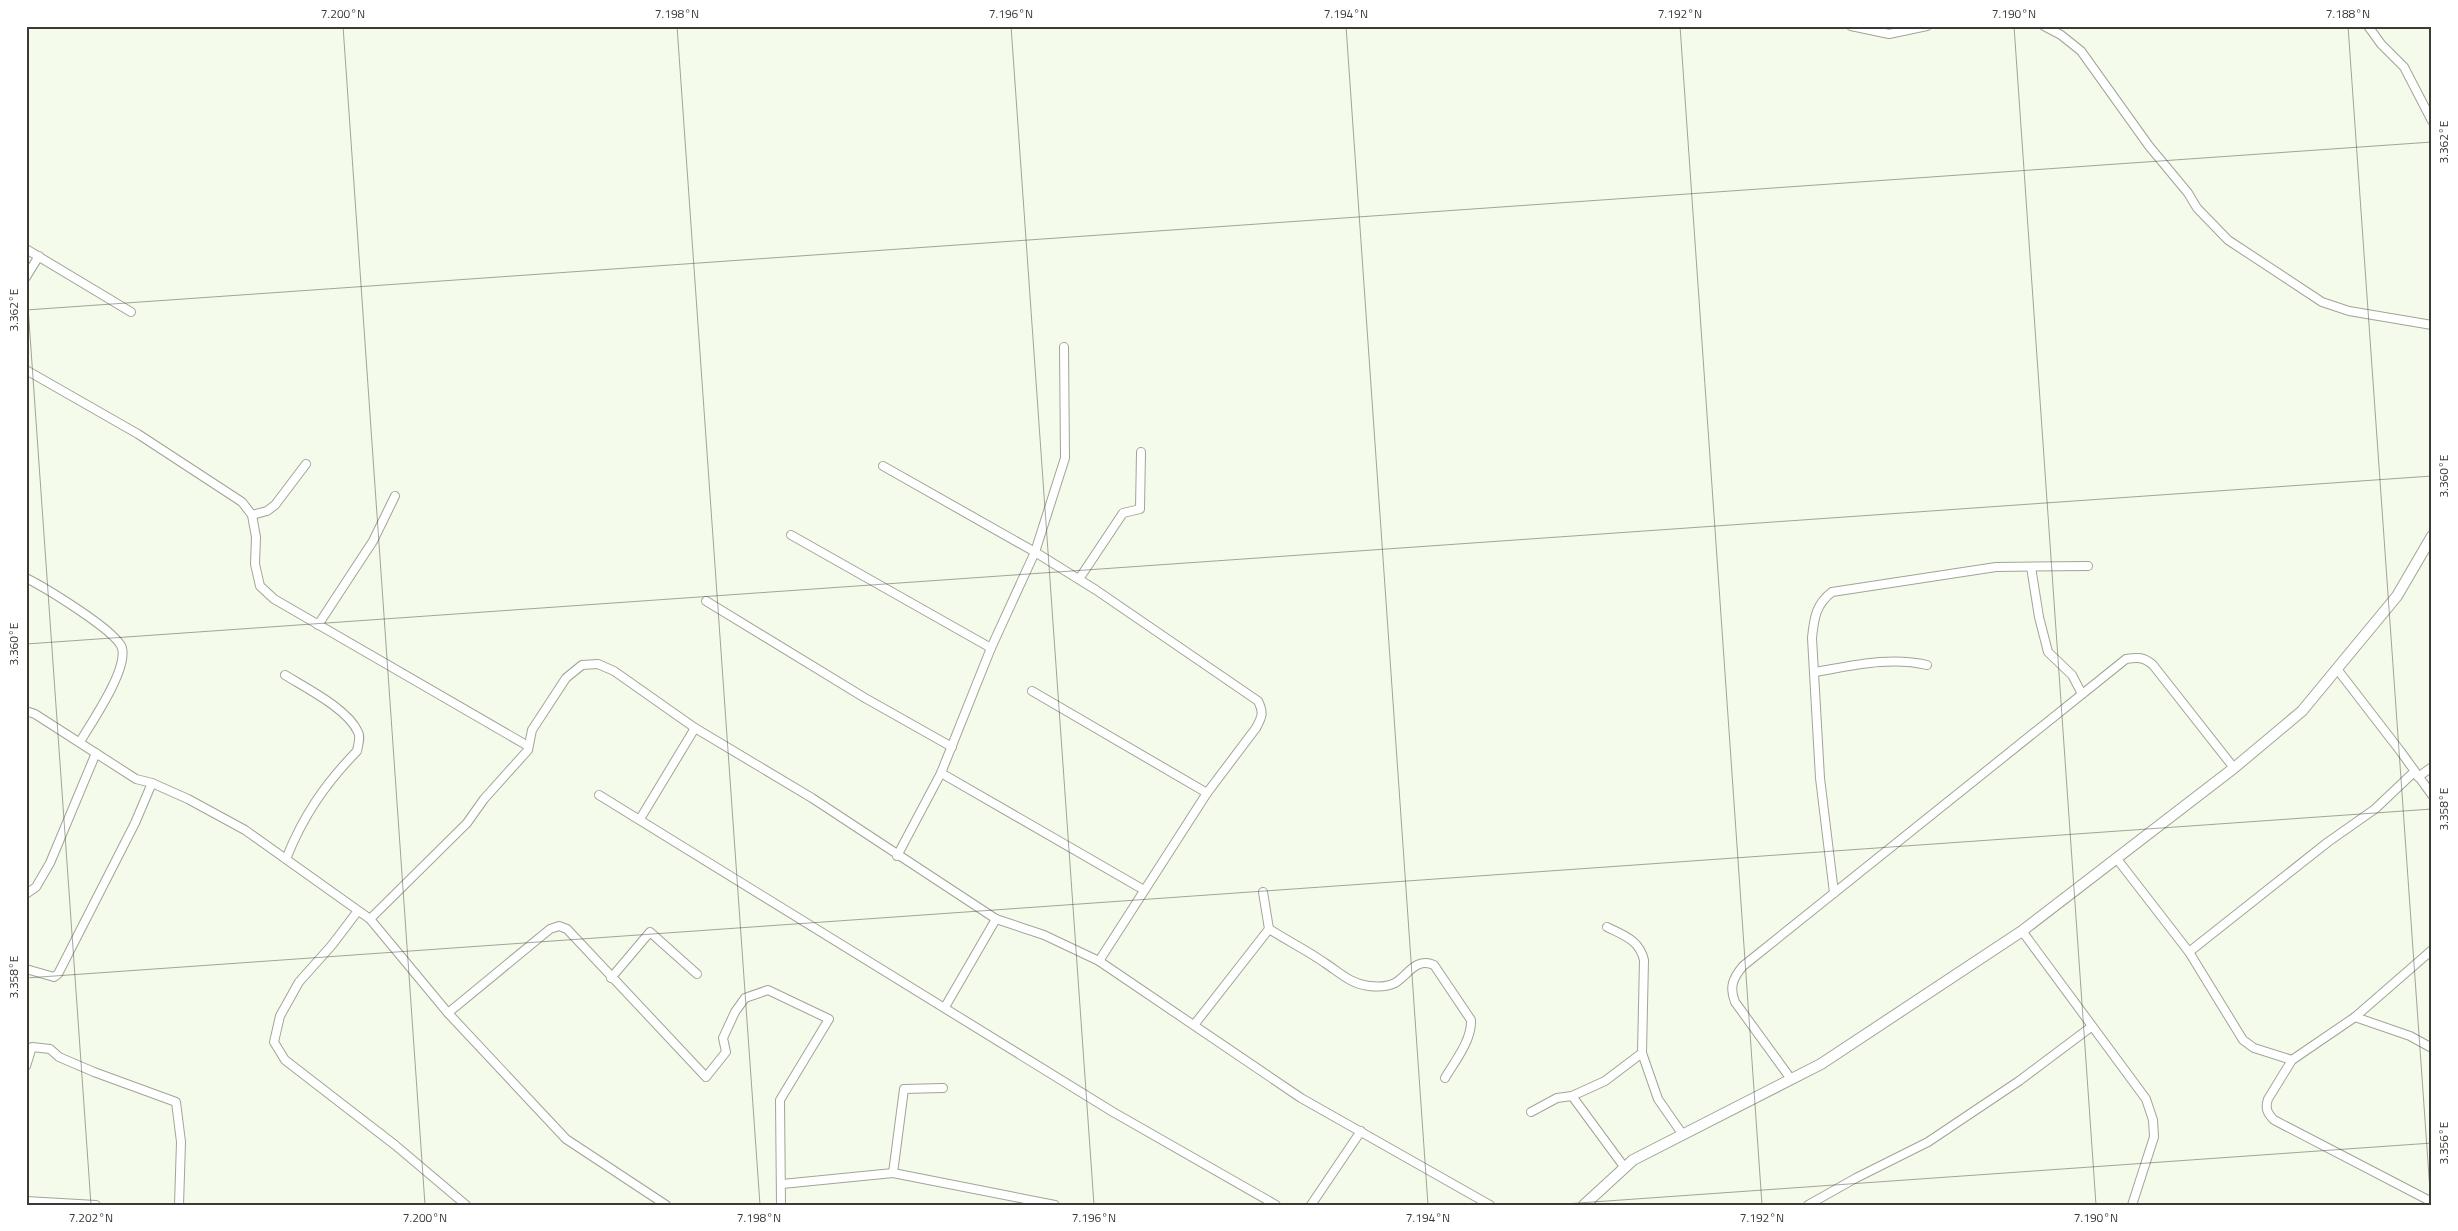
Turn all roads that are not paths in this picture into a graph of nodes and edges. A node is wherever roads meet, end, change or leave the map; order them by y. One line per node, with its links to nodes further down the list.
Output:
1 (1850, 26): 2 (street)
2 (1927, 26)
3 (2044, 26): 10 (street)
4 (2368, 26): 5 (street)
5 (2432, 121)
6 (26, 249): 7 (street)
7 (39, 256): 8 (street); 9 (street)
8 (26, 277)
9 (131, 312)
10 (2432, 325)
11 (1064, 348): 20 (street)
12 (26, 370): 17 (street)
13 (1141, 452): 24 (street)
14 (306, 464): 17 (street)
15 (884, 466): 20 (street)
16 (395, 496): 26 (street)
17 (252, 515): 26 (street)
18 (791, 535): 27 (street)
19 (2432, 536): 29 (street)
20 (1035, 552): 24 (street); 27 (street)
21 (2088, 566): 22 (street)
22 (2031, 567): 30 (street); 33 (street)
23 (26, 578): 36 (street)
24 (1079, 580): 45 (street)
25 (706, 600): 38 (street)
26 (318, 625): 37 (street)
27 (991, 648): 38 (street)
28 (1926, 665): 30 (street)
29 (2337, 669): 41 (street); 43 (street)
30 (1814, 672): 54 (street)
31 (285, 675): 50 (street)
32 (1032, 691): 45 (street)
33 (2082, 694): 41 (street); 54 (street)
34 (26, 711): 36 (street)
35 (695, 728): 37 (street); 48 (street); 49 (street)
36 (80, 742): 39 (street)
37 (528, 746): 57 (street)
38 (952, 747): 42 (street)
39 (96, 752): 44 (street); 55 (street)
40 (2432, 767): 43 (street)
41 (2234, 768): 51 (street)
42 (940, 773): 49 (street); 52 (street)
43 (2416, 775): 47 (street); 63 (street)
44 (152, 783): 50 (street); 65 (street)
45 (1207, 793): 52 (street)
46 (599, 795): 48 (street)
47 (2432, 795)
48 (640, 819): 68 (street)
49 (897, 856): 58 (street)
50 (286, 859): 56 (street)
51 (2116, 859): 61 (street); 63 (street)
52 (1144, 890): 64 (street)
53 (1263, 892): 60 (street)
54 (1834, 893): 78 (street)
55 (26, 894)
56 (357, 912): 57 (street); 92 (street)
57 (370, 919): 69 (street)
58 (996, 919): 64 (street); 68 (street)
59 (1607, 927): 74 (street)
60 (1269, 930): 71 (street); 77 (street)
61 (2022, 932): 72 (street); 78 (street)
62 (2432, 950): 70 (street)
63 (2189, 952): 75 (street)
64 (1099, 961): 71 (street)
65 (26, 969)
66 (696, 974): 67 (street)
67 (611, 978): 69 (street); 86 (street)
68 (945, 1007): 96 (street)
69 (448, 1014): 93 (street)
70 (2355, 1017): 73 (street); 75 (street)
71 (1194, 1025): 82 (street)
72 (2091, 1027): 100 (street); 101 (street)
73 (2432, 1048)
74 (1642, 1054): 80 (street); 83 (street)
75 (2292, 1060): 88 (street)
76 (26, 1066): 91 (street)
77 (1445, 1078)
78 (1791, 1079): 83 (street)
79 (943, 1088): 85 (street)
80 (1572, 1096): 81 (street); 84 (street)
81 (1531, 1112)
82 (1361, 1131): 97 (street); 98 (street)
83 (1683, 1135): 84 (street)
84 (1625, 1168): 99 (street)
85 (893, 1173): 86 (street); 95 (street)
86 (782, 1184): 94 (street)
87 (26, 1201): 89 (street)
88 (2432, 1202)
89 (72, 1203): 90 (street)
90 (96, 1205)
91 (179, 1205)
92 (466, 1205)
93 (666, 1205)
94 (781, 1205)
95 (1055, 1205)
96 (1276, 1205)
97 (1311, 1205)
98 (1490, 1205)
99 (1584, 1205)
100 (1808, 1205)
101 (2132, 1205)

